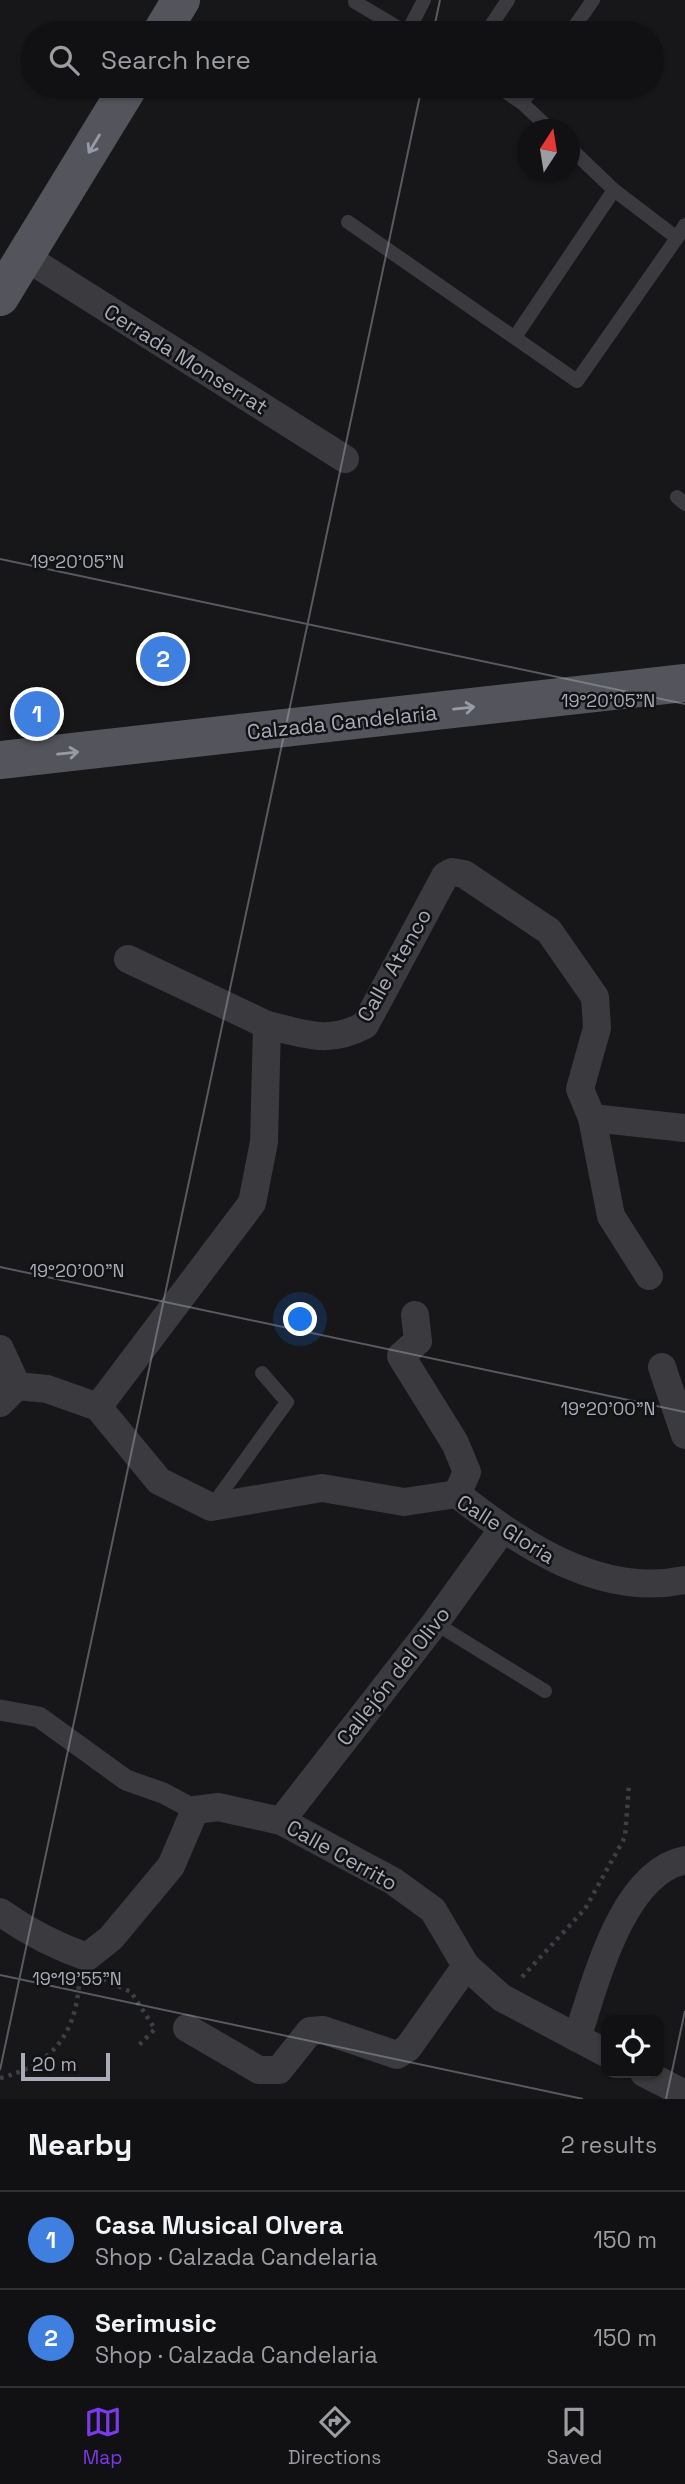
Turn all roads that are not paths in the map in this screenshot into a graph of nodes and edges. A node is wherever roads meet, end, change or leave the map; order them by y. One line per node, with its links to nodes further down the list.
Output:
1 (181, 0): 6 (main road)
2 (357, 0): 7 (lane)
3 (424, 0): 8 (lane)
4 (508, 0): 9 (lane)
5 (593, 0): 10 (lane)
6 (168, 21)
7 (387, 21)
8 (413, 21)
9 (494, 21)
10 (578, 21)
11 (122, 98): 20 (main road, one-way to 20)
12 (515, 98): 14 (lane)
13 (526, 98): 14 (lane)
14 (522, 103): 15 (lane)
15 (539, 119)
16 (580, 158): 17 (lane)
17 (614, 190): 19 (lane); 22 (lane)
18 (348, 222): 22 (lane)
19 (681, 231): 22 (lane)
20 (27, 258): 21 (main road); 23 (street, Cerrada Monserrat)
21 (0, 297)
22 (516, 337)
23 (345, 459)
24 (685, 683): 25 (main road, Calzada Candelaria, one-way to 24)
25 (0, 760)
26 (128, 959): 27 (street)
27 (267, 1025): 28 (street, Calle Atenco); 36 (street)
28 (592, 1118): 29 (street); 30 (street, Calle Atenco)
29 (685, 1128)
30 (649, 1276)
31 (415, 1315): 38 (street)
32 (0, 1349): 35 (street)
33 (662, 1367): 37 (street)
34 (262, 1373): 39 (lane)
35 (9, 1395): 36 (street)
36 (98, 1407): 39 (street)
37 (685, 1435)
38 (457, 1494): 39 (street, Calle Gloria); 40 (street, Calle Gloria)
39 (211, 1507)
40 (502, 1530): 41 (street, Calle Gloria); 42 (street, Callejón del Olivo)
41 (685, 1580)
42 (435, 1623): 43 (lane); 46 (street, Callejón del Olivo)
43 (545, 1691)
44 (0, 1710): 45 (street, Calle Cerrito)
45 (195, 1810): 46 (street, Calle Cerrito); 48 (street)
46 (281, 1821): 49 (street, Calle Cerrito)
47 (685, 1860): 51 (street)
48 (0, 1912)
49 (466, 1966): 50 (street); 51 (street, Calle Cerrito)
50 (187, 2028)
51 (577, 2038): 52 (street, Calle Cerrito)
52 (601, 2050)
53 (654, 2078): 54 (street)
54 (685, 2094)

